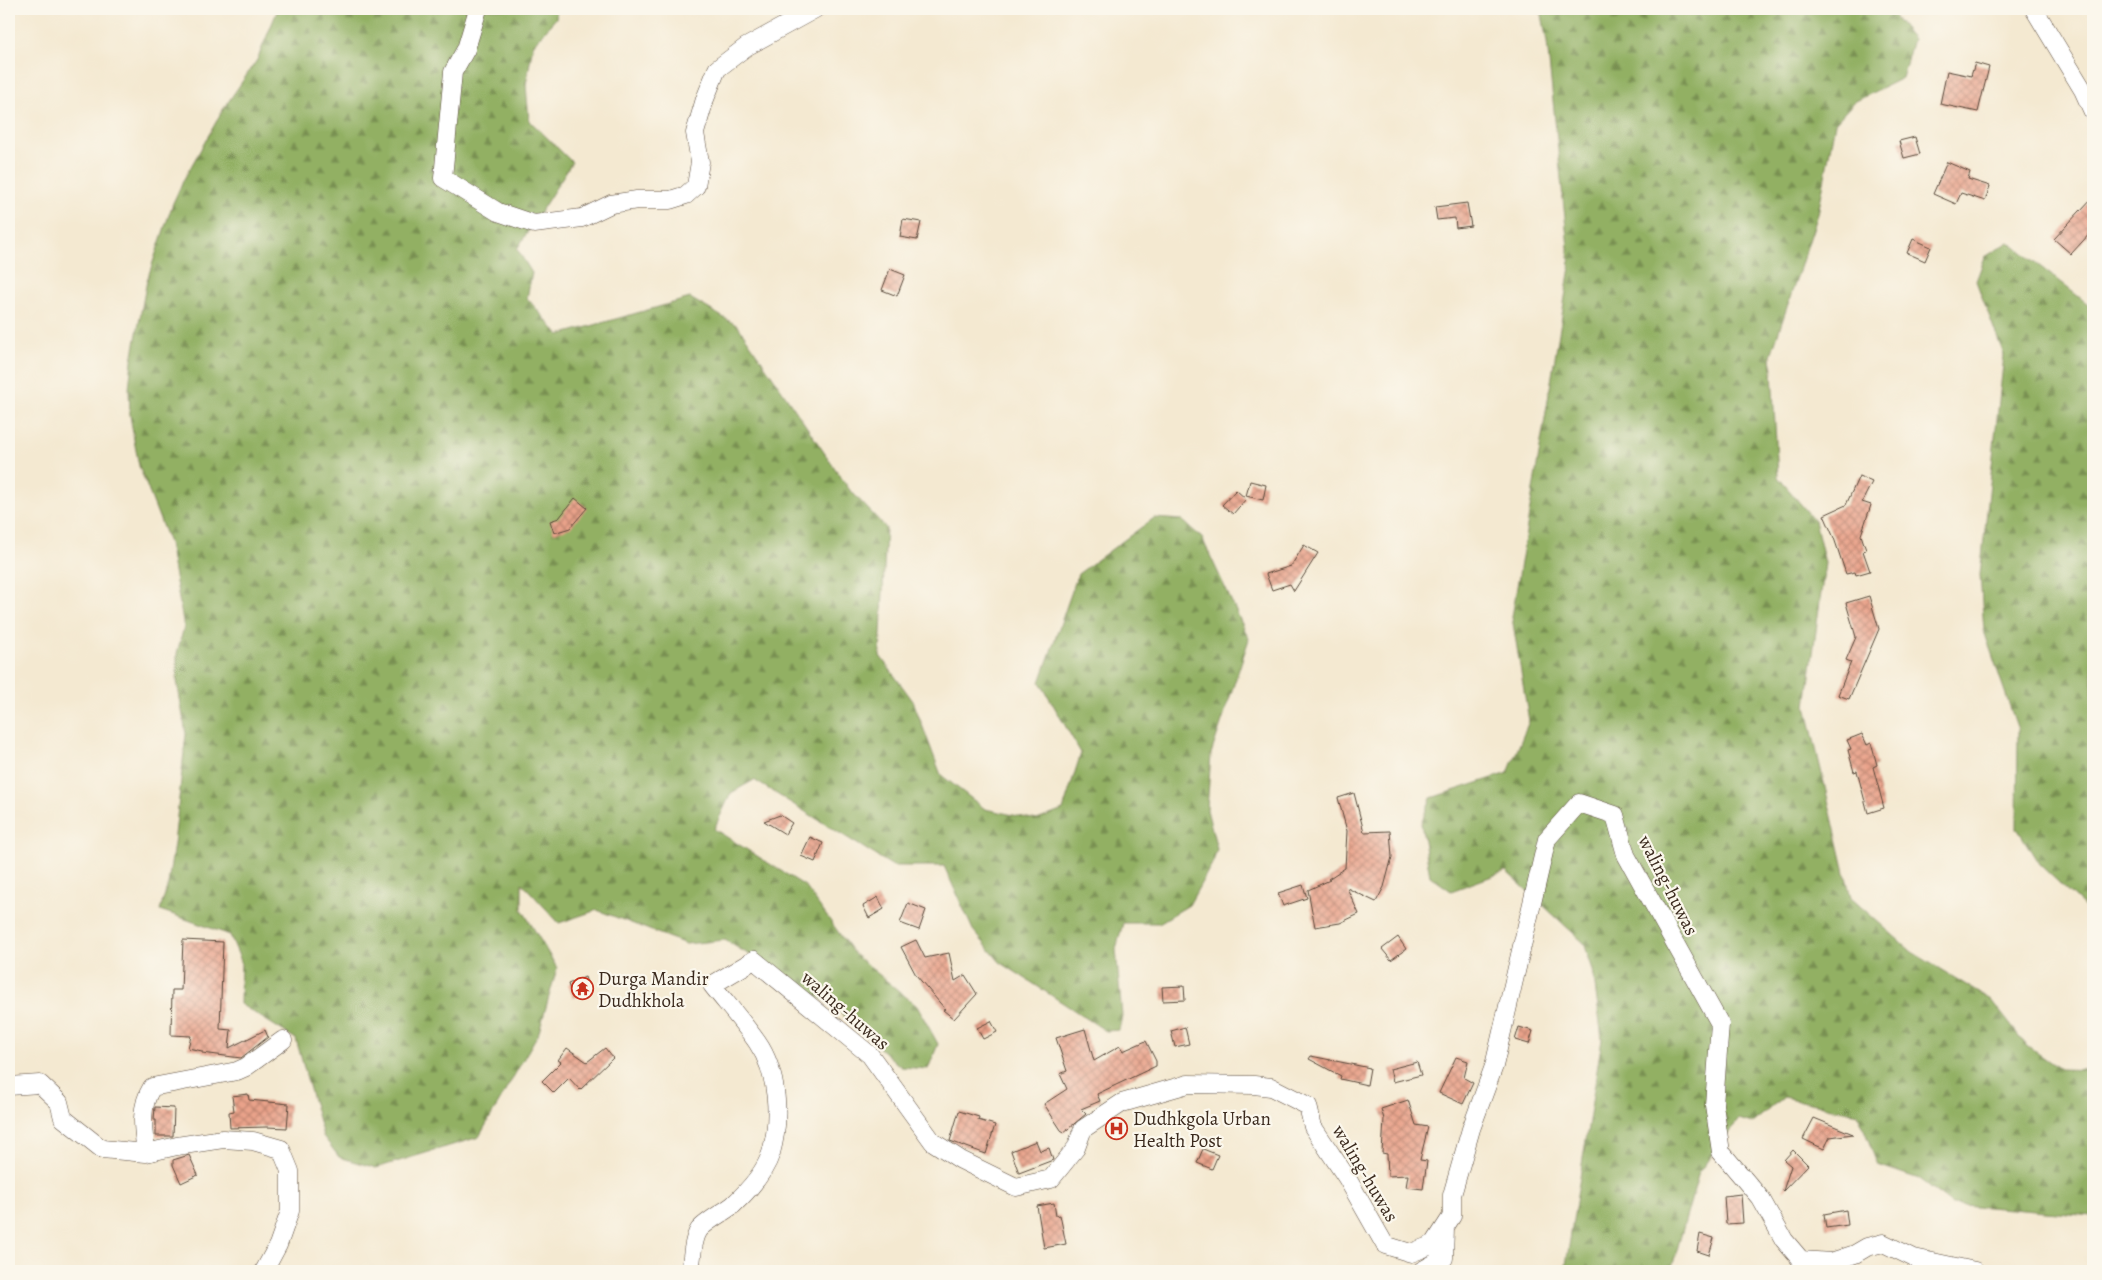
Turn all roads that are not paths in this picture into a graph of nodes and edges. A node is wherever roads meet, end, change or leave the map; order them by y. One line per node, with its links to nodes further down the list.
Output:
1 (478, 9): 2 (street)
2 (815, 9)
3 (2034, 9): 4 (street)
4 (2093, 112)
5 (283, 1040): 7 (street)
6 (9, 1086): 7 (street)
7 (146, 1153): 9 (street)
8 (1445, 1227): 10 (street, waling-huwas); 11 (street); 12 (street, waling-huwas)
9 (264, 1271)
10 (691, 1271)
11 (1421, 1271)
12 (1975, 1271)

